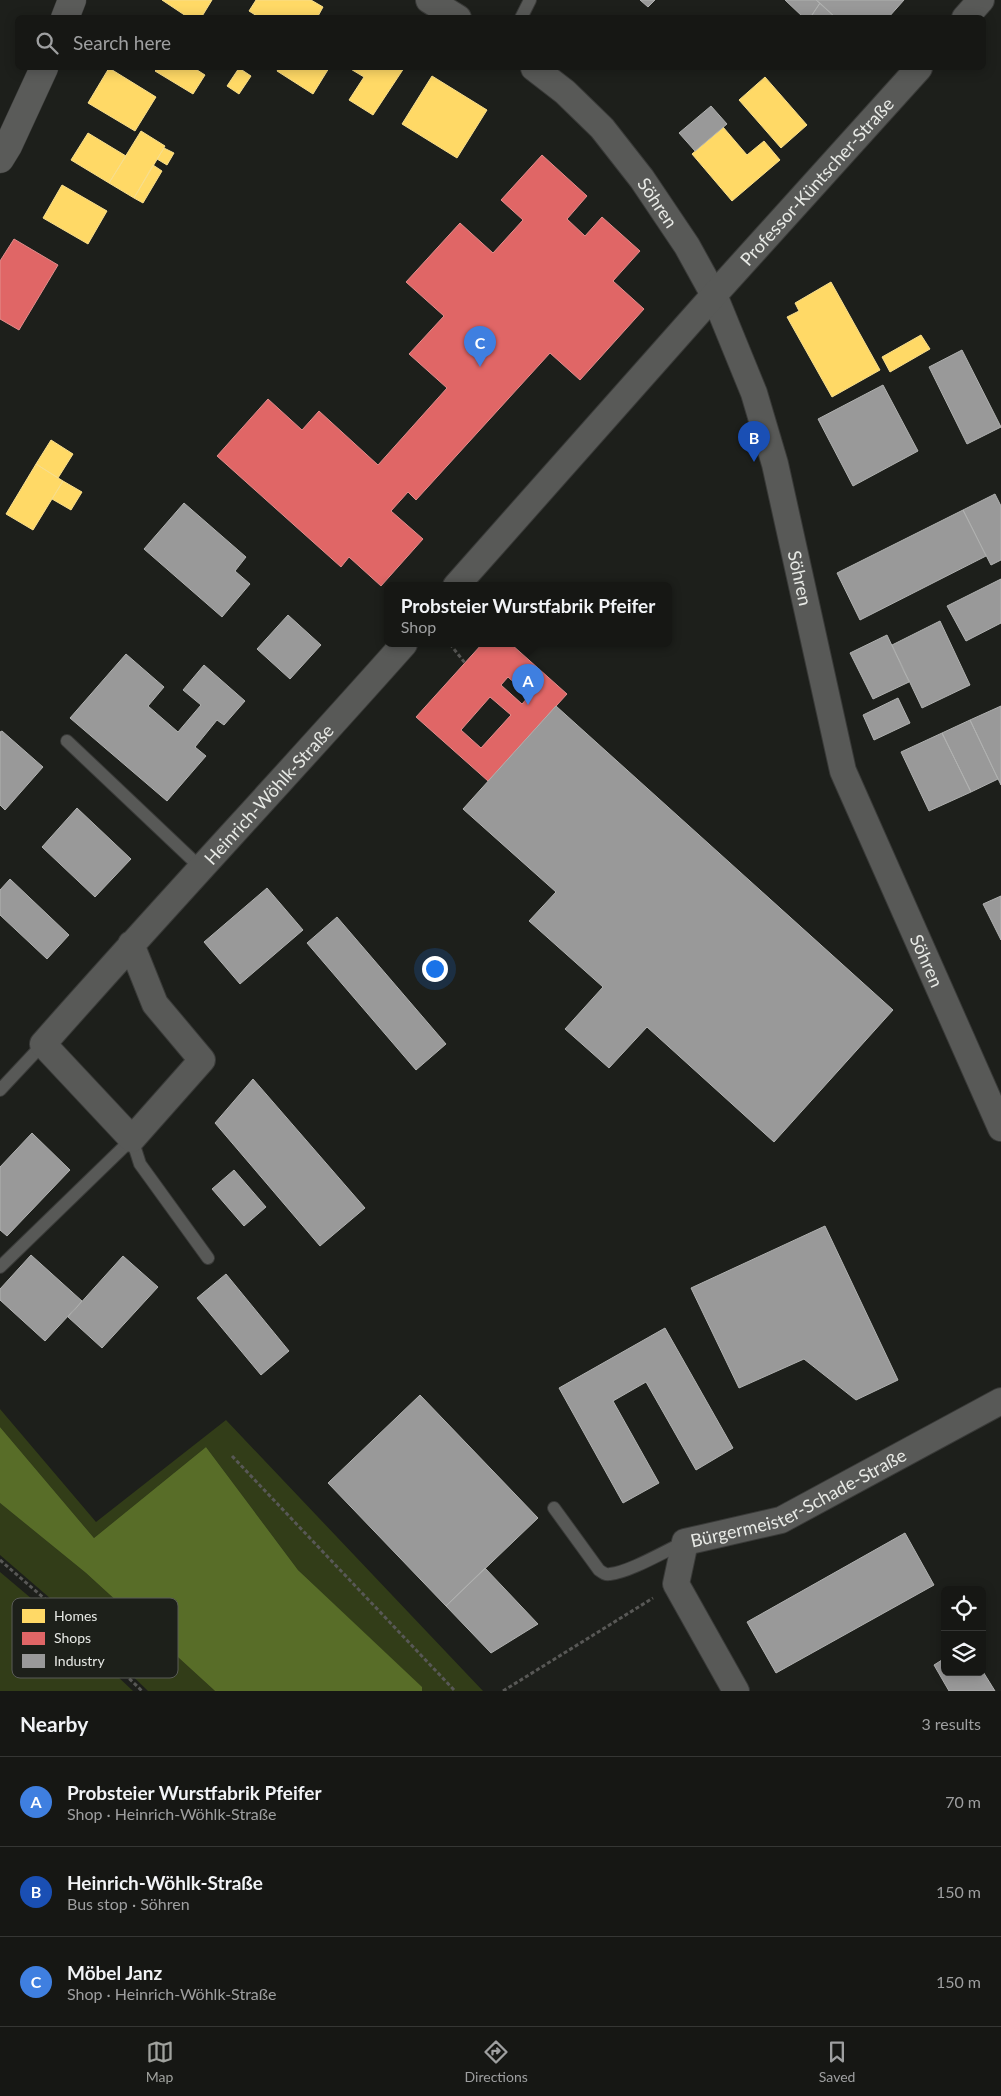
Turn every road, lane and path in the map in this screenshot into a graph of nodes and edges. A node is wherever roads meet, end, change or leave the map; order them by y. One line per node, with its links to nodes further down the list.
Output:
1 (72, 0): 4 (main road)
2 (530, 0): 5 (lane)
3 (981, 0): 6 (street)
4 (66, 15)
5 (522, 15)
6 (968, 15)
7 (43, 70): 10 (main road)
8 (537, 70): 11 (street, Söhren)
9 (918, 70): 11 (street, Professor-Küntscher-Straße)
10 (0, 159)
11 (714, 295): 12 (street); 21 (street, Söhren)
12 (460, 582)
13 (401, 647): 17 (street, Heinrich-Wöhlk-Straße)
14 (452, 647): 15 (path)
15 (465, 663)
16 (67, 741): 17 (lane)
17 (201, 868): 18 (street, Heinrich-Wöhlk-Straße)
18 (132, 944): 19 (street, Heinrich-Wöhlk-Straße); 22 (street)
19 (43, 1044): 20 (lane); 22 (street)
20 (0, 1090)
21 (1001, 1128)
22 (132, 1139): 23 (lane); 24 (lane)
23 (208, 1258)
24 (0, 1267)
25 (1001, 1401): 28 (street, Bürgermeister-Schade-Straße)
26 (232, 1456): 34 (path)
27 (554, 1508): 28 (lane)
28 (685, 1542): 30 (street, Bürgermeister-Schade-Straße)
29 (0, 1560): 31 (path)
30 (676, 1584): 35 (path); 36 (street)
31 (44, 1598)
32 (129, 1678): 33 (path)
33 (142, 1691)
34 (455, 1691)
35 (503, 1691)
36 (736, 1691)

